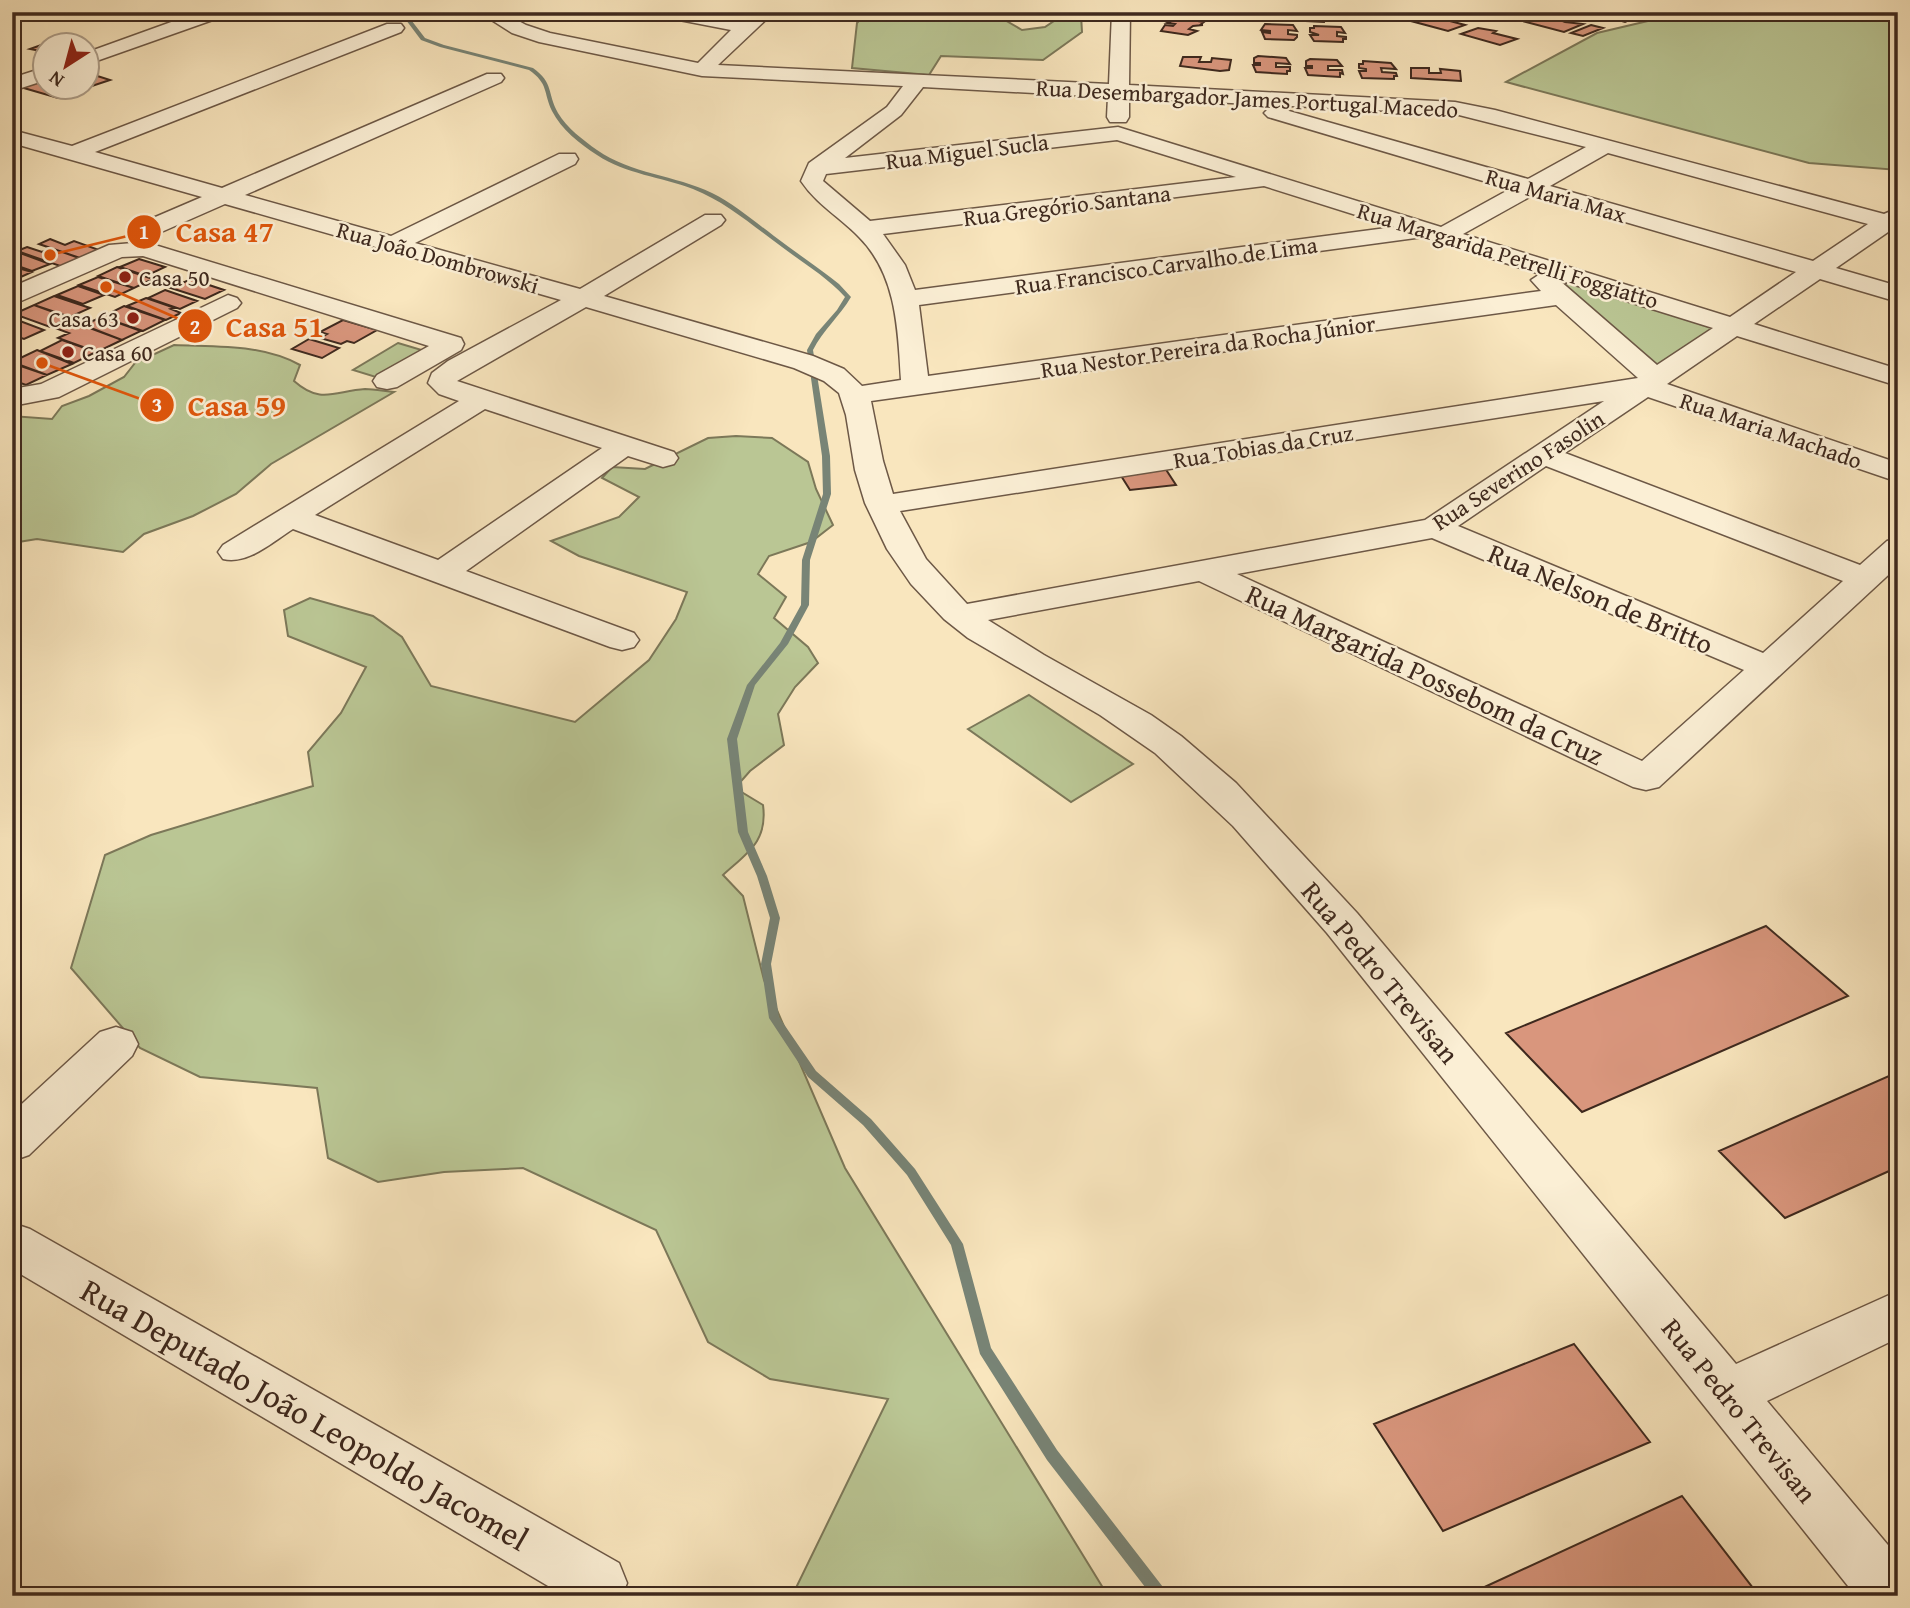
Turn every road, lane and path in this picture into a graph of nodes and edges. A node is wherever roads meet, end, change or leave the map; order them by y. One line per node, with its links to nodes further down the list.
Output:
1 (216, 12): 12 (street)
2 (488, 12): 7 (street, Rua Desembargador James Portugal Macedo)
3 (669, 12): 10 (street)
4 (765, 12): 10 (street)
5 (540, 15): 7 (street)
6 (1121, 15): 8 (street); 13 (street)
7 (510, 25): 14 (street, Rua Desembargador James Portugal Macedo)
8 (1141, 26)
9 (394, 27): 28 (street)
10 (745, 27): 14 (street)
11 (1139, 49): 13 (street)
12 (102, 53)
13 (1119, 64): 19 (street)
14 (702, 69): 17 (street, Rua Desembargador James Portugal Macedo)
15 (32, 78): 18 (street)
16 (494, 78): 33 (street)
17 (917, 82): 19 (street, Rua Desembargador James Portugal Macedo); 21 (street)
18 (12, 85)
19 (1119, 91): 20 (street, Rua Desembargador James Portugal Macedo); 23 (street)
20 (1215, 95): 27 (street, Rua Desembargador James Portugal Macedo); 32 (street, Rua Maria Max)
21 (868, 131): 22 (street); 30 (street)
22 (895, 132)
23 (1118, 133): 26 (street, Rua Miguel Sucla); 31 (street, Rua Margarida Petrelli Foggiatto)
24 (922, 134): 26 (street)
25 (12, 136): 28 (street, Rua João Dombrowski)
26 (1058, 140): 30 (street, Rua Miguel Sucla)
27 (1605, 146): 32 (street, Rua Francisco Carvalho de Lima); 35 (street, Rua Desembargador James Portugal Macedo)
28 (71, 154): 33 (street, Rua João Dombrowski)
29 (567, 159): 39 (street)
30 (817, 168): 36 (street)
31 (1269, 181): 36 (street, Rua Gregório Santana); 38 (street, Rua Margarida Petrelli Foggiatto)
32 (1530, 187): 38 (street, Rua Francisco Carvalho de Lima); 41 (street, Rua Maria Max)
33 (222, 197): 37 (street); 39 (street, Rua João Dombrowski)
34 (713, 220): 45 (street)
35 (1894, 221): 41 (street, Rua Severino Fasolin)
36 (865, 229): 46 (street)
37 (141, 232)
38 (1435, 233): 40 (street, Rua Margarida Petrelli Foggiatto); 46 (street, Rua Francisco Carvalho de Lima)
39 (393, 244): 45 (street, Rua João Dombrowski)
40 (1521, 260): 43 (street); 50 (street, Rua Margarida Petrelli Foggiatto)
41 (1816, 270): 42 (street, Rua Maria Max); 50 (street, Rua Severino Fasolin)
42 (1898, 294)
43 (1562, 296): 53 (street); 55 (street, Rua Nestor Pereira da Rocha Júnior)
44 (12, 297): 48 (street)
45 (583, 298): 54 (street, Rua João Dombrowski); 57 (street)
46 (905, 299): 55 (street)
47 (228, 303): 56 (street)
48 (335, 307): 49 (street); 52 (street)
49 (310, 320)
50 (1733, 326): 51 (street, Rua Margarida Petrelli Foggiatto); 53 (street, Rua Severino Fasolin)
51 (1898, 378)
52 (387, 381)
53 (1650, 382): 59 (street, Rua Severino Fasolin); 61 (street, Rua Maria Machado); 62 (street, Rua Tobias da Cruz)
54 (841, 384): 55 (street, Rua Nestor Pereira da Rocha Júnior); 62 (street, Rua Pedro Trevisan)
55 (915, 387)
56 (12, 398)
57 (482, 399): 58 (street); 63 (street)
58 (625, 445): 60 (street); 68 (street)
59 (1543, 455): 64 (street, Rua Severino Fasolin); 69 (street)
60 (663, 458)
61 (1898, 473)
62 (882, 505): 70 (street, Rua Pedro Trevisan)
63 (290, 517): 66 (street); 68 (street)
64 (1435, 528): 67 (street, Rua Severino Fasolin); 72 (street, Rua Nelson de Britto)
65 (1898, 548): 69 (street)
66 (234, 552)
67 (1205, 570): 70 (street, Rua Severino Fasolin); 72 (street, Rua Margarida Possebom da Cruz)
68 (441, 573): 71 (street)
69 (1865, 578): 72 (street)
70 (960, 615): 77 (street, Rua Pedro Trevisan)
71 (622, 640)
72 (1767, 667)
73 (116, 1044): 74 (street)
74 (12, 1142)
75 (12, 1244): 78 (street, Rua Deputado João Leopoldo Jacomel)
76 (1898, 1313): 77 (street)
77 (1727, 1394): 79 (street, Rua Pedro Trevisan)
78 (597, 1583)
79 (1893, 1596)

